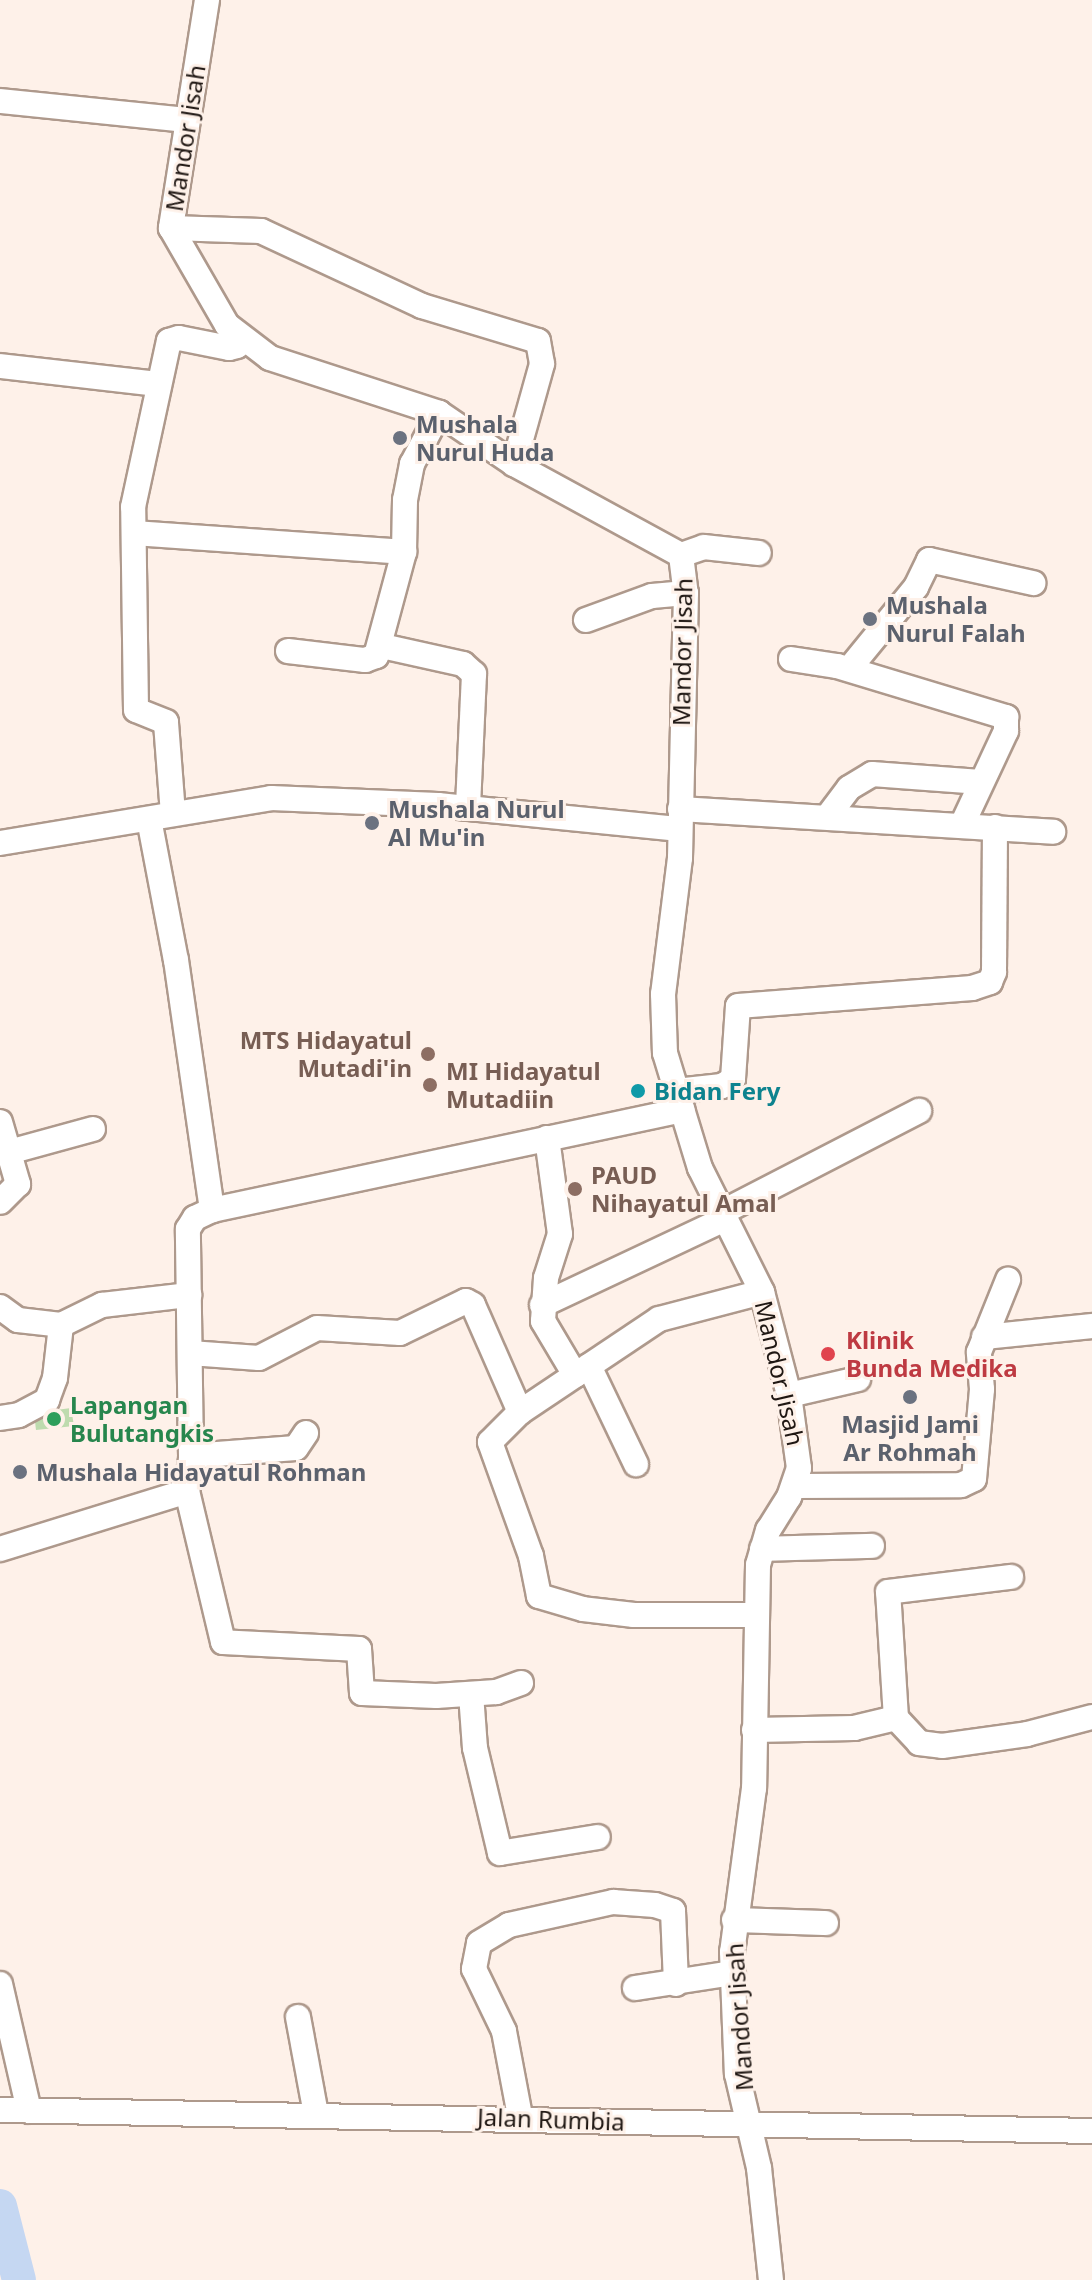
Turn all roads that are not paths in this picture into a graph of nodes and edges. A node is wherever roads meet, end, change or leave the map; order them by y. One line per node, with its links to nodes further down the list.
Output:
1 (207, 0): 3 (street, Mandor Jisah)
2 (0, 101): 3 (street)
3 (187, 120): 4 (street, Mandor Jisah)
4 (171, 228): 5 (street, Mandor Jisah); 9 (street)
5 (238, 337): 7 (street); 8 (street, Mandor Jisah)
6 (0, 366): 7 (street)
7 (159, 384): 10 (street)
8 (439, 413): 9 (street, Mandor Jisah); 11 (street)
9 (514, 464): 13 (street, Mandor Jisah)
10 (135, 533): 11 (street); 23 (street)
11 (404, 552): 17 (street)
12 (759, 553): 13 (street)
13 (681, 555): 15 (street, Mandor Jisah)
14 (1033, 583): 20 (street)
15 (686, 593): 16 (street); 25 (street, Mandor Jisah)
16 (586, 620)
17 (382, 646): 18 (street); 22 (street)
18 (288, 651)
19 (791, 659): 20 (street)
20 (849, 669): 21 (street)
21 (981, 782): 24 (street); 26 (street)
22 (468, 808): 23 (street); 25 (street)
23 (161, 816): 29 (street); 37 (street)
24 (828, 816): 25 (street); 26 (street)
25 (680, 819): 30 (street, Mandor Jisah)
26 (962, 825): 27 (street)
27 (995, 827): 28 (street); 30 (street)
28 (1053, 832)
29 (0, 843)
30 (680, 1100): 34 (street); 38 (street, Mandor Jisah)
31 (919, 1111): 38 (street)
32 (0, 1122): 35 (street)
33 (93, 1129): 35 (street)
34 (547, 1138): 37 (street); 42 (street)
35 (9, 1152): 36 (street)
36 (0, 1202)
37 (212, 1210): 41 (street)
38 (723, 1216): 40 (street, Mandor Jisah); 42 (street)
39 (1008, 1280): 46 (street)
40 (762, 1292): 48 (street); 50 (street, Mandor Jisah)
41 (189, 1295): 44 (street); 47 (street)
42 (542, 1305): 48 (street)
43 (0, 1307): 44 (street)
44 (61, 1325): 52 (street)
45 (1092, 1326): 46 (street)
46 (984, 1337): 56 (street)
47 (190, 1353): 51 (street); 54 (street)
48 (582, 1370): 51 (street); 55 (street)
49 (858, 1379): 50 (street)
50 (789, 1395): 56 (street, Mandor Jisah)
51 (520, 1412): 62 (street)
52 (0, 1418)
53 (306, 1433): 54 (street)
54 (191, 1456): 57 (street)
55 (636, 1464)
56 (795, 1486): 60 (street, Mandor Jisah)
57 (187, 1491): 59 (street); 64 (street)
58 (872, 1546): 60 (street)
59 (0, 1549)
60 (762, 1549): 62 (street, Mandor Jisah)
61 (1011, 1577): 66 (street)
62 (755, 1615): 67 (street, Mandor Jisah)
63 (521, 1683): 64 (street)
64 (471, 1694): 68 (street)
65 (1092, 1717): 66 (street)
66 (896, 1718): 67 (street)
67 (754, 1730): 69 (street, Mandor Jisah)
68 (598, 1837)
69 (734, 1920): 70 (street); 71 (street, Mandor Jisah)
70 (826, 1923)
71 (733, 1973): 73 (street); 79 (street, Mandor Jisah)
72 (0, 1984): 76 (street)
73 (676, 1984): 74 (street); 78 (street)
74 (635, 1988)
75 (298, 2017): 77 (street)
76 (13, 2111): 77 (street, Jalan Rumbia)
77 (316, 2114): 78 (street, Jalan Rumbia)
78 (520, 2116): 79 (street, Jalan Rumbia)
79 (752, 2126): 80 (street, Jalan Rumbia); 81 (street, Mandor Jisah)
80 (1092, 2131)
81 (771, 2280)

